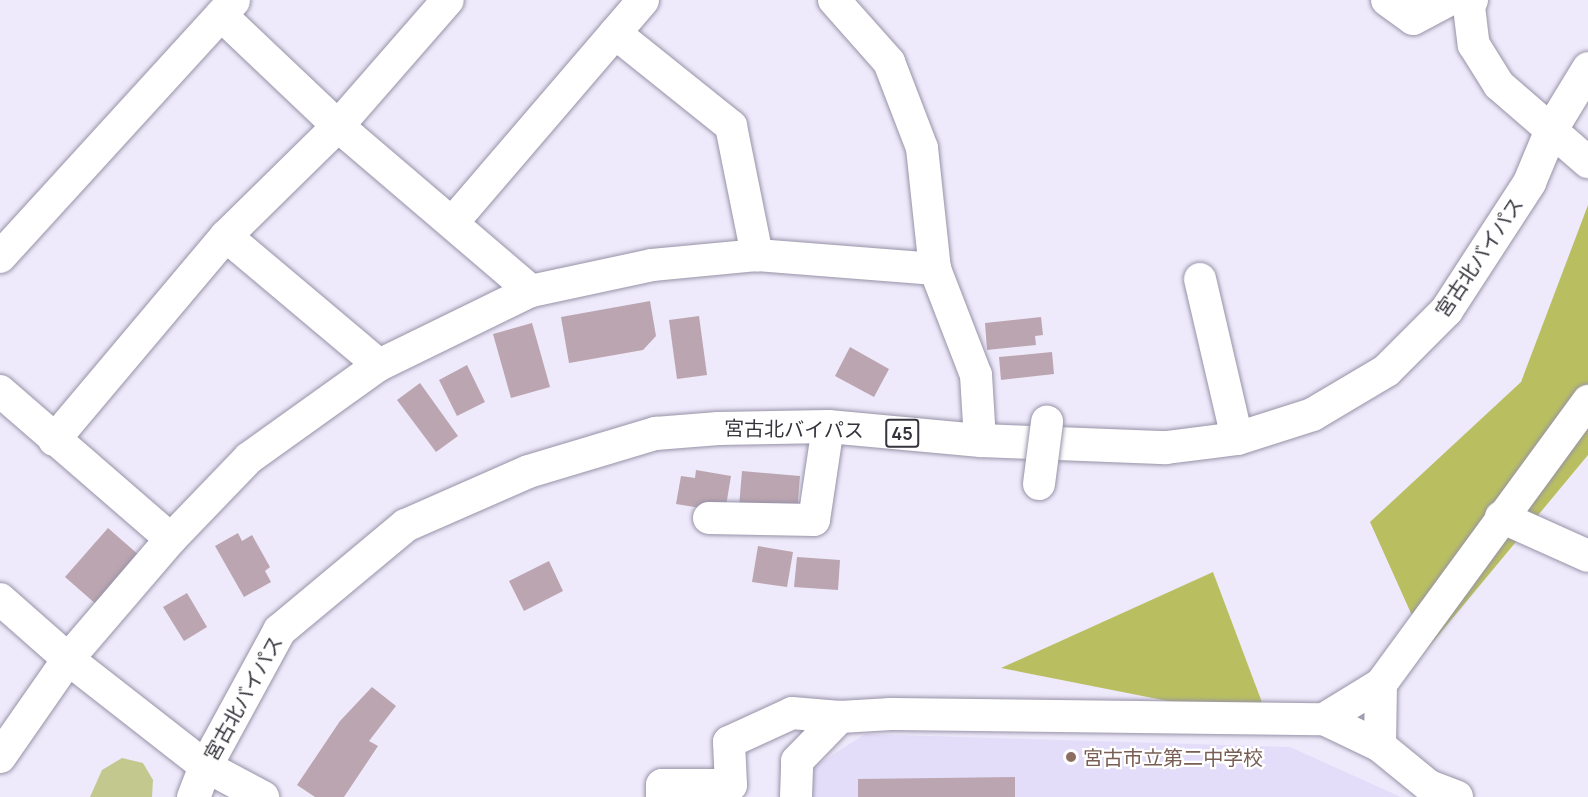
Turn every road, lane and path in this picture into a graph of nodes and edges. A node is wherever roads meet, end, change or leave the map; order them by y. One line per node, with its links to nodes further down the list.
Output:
1 (448, 0): 10 (street)
2 (643, 0): 8 (street)
3 (834, 0): 17 (street)
4 (1387, 0): 5 (street)
5 (1449, 0)
6 (1472, 0): 11 (street)
7 (228, 8): 10 (street); 15 (street)
8 (615, 33): 13 (street); 16 (street)
9 (1588, 68): 11 (highway, 宮古北バイパス / 45)
10 (338, 126): 13 (street); 14 (street)
11 (1552, 127): 12 (street); 25 (highway, 宮古北バイパス / 45)
12 (1588, 162)
13 (453, 222): 19 (street)
14 (226, 236): 20 (street); 26 (street)
15 (4, 244)
16 (757, 255): 17 (street); 19 (street)
17 (935, 269): 27 (street)
18 (1200, 279): 25 (street)
19 (531, 291): 20 (street)
20 (379, 365): 31 (street)
21 (0, 391): 26 (street)
22 (1588, 401): 29 (street)
23 (1047, 422): 28 (street, bridge)
24 (828, 426): 27 (highway, 宮古北バイパス / 45); 30 (street); 40 (highway, 宮古北バイパス / 45)
25 (1237, 438): 27 (highway, 宮古北バイパス / 45)
26 (54, 440): 31 (street)
27 (980, 440)
28 (1039, 484)
29 (1501, 517): 32 (street); 35 (street)
30 (709, 518)
31 (171, 539): 34 (street)
32 (1588, 556)
33 (0, 599): 34 (street)
34 (68, 660): 39 (street); 40 (street)
35 (1381, 684): 37 (street); 38 (street)
36 (840, 717): 37 (street); 43 (street); 44 (street)
37 (1324, 719): 38 (street)
38 (1380, 746): 45 (street)
39 (0, 757)
40 (205, 766): 41 (highway, 宮古北バイパス / 45); 42 (street)
41 (193, 797)
42 (263, 797)
43 (663, 797)
44 (796, 797)
45 (1457, 797)

